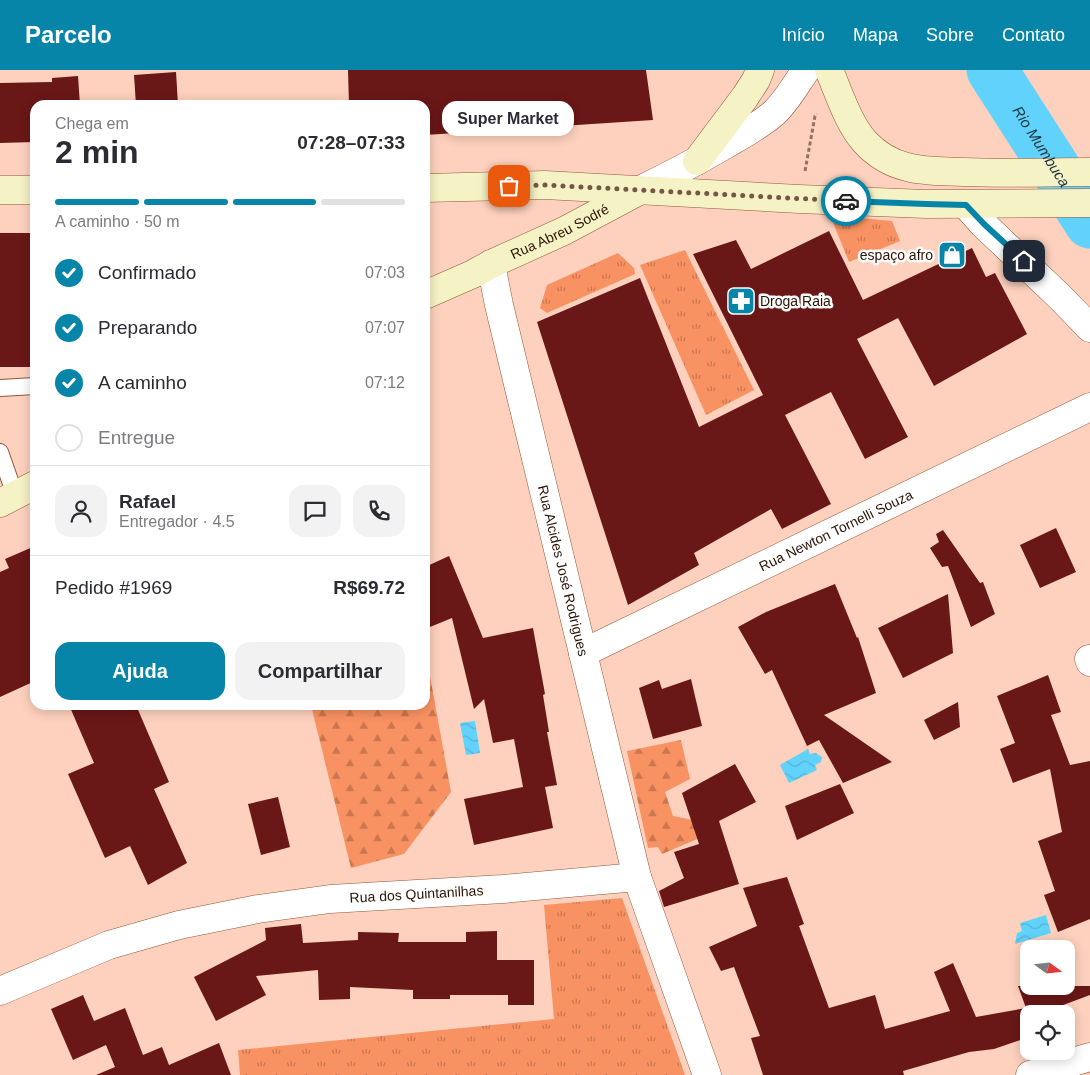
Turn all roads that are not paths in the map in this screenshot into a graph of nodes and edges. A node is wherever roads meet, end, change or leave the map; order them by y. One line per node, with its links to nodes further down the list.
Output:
1 (760, 70): 4 (main road)
2 (806, 70): 4 (street, Rua Abreu Sodré)
3 (829, 70): 5 (main road)
4 (697, 161): 9 (street, Rua Abreu Sodré)
5 (1090, 172)
6 (430, 188): 9 (main road)
7 (0, 190): 8 (main road)
8 (30, 190)
9 (640, 190): 11 (main road); 12 (main road, Rua Abreu Sodré)
10 (1090, 203): 11 (main road)
11 (966, 205): 14 (street)
12 (491, 264): 13 (main road, Rua Abreu Sodré); 20 (street, Rua Alcides José Rodrigues)
13 (430, 293)
14 (1090, 328)
15 (30, 386): 16 (lane)
16 (0, 388)
17 (1090, 407): 20 (street, Rua Newton Tornelli Souza)
18 (0, 452): 19 (lane)
19 (17, 494)
20 (583, 653): 21 (street, Rua Alcides José Rodrigues)
21 (637, 877): 22 (street, Rua dos Quintanilhas); 25 (street)
22 (0, 991)
23 (1090, 1057): 24 (street)
24 (1041, 1074)
25 (707, 1075)

